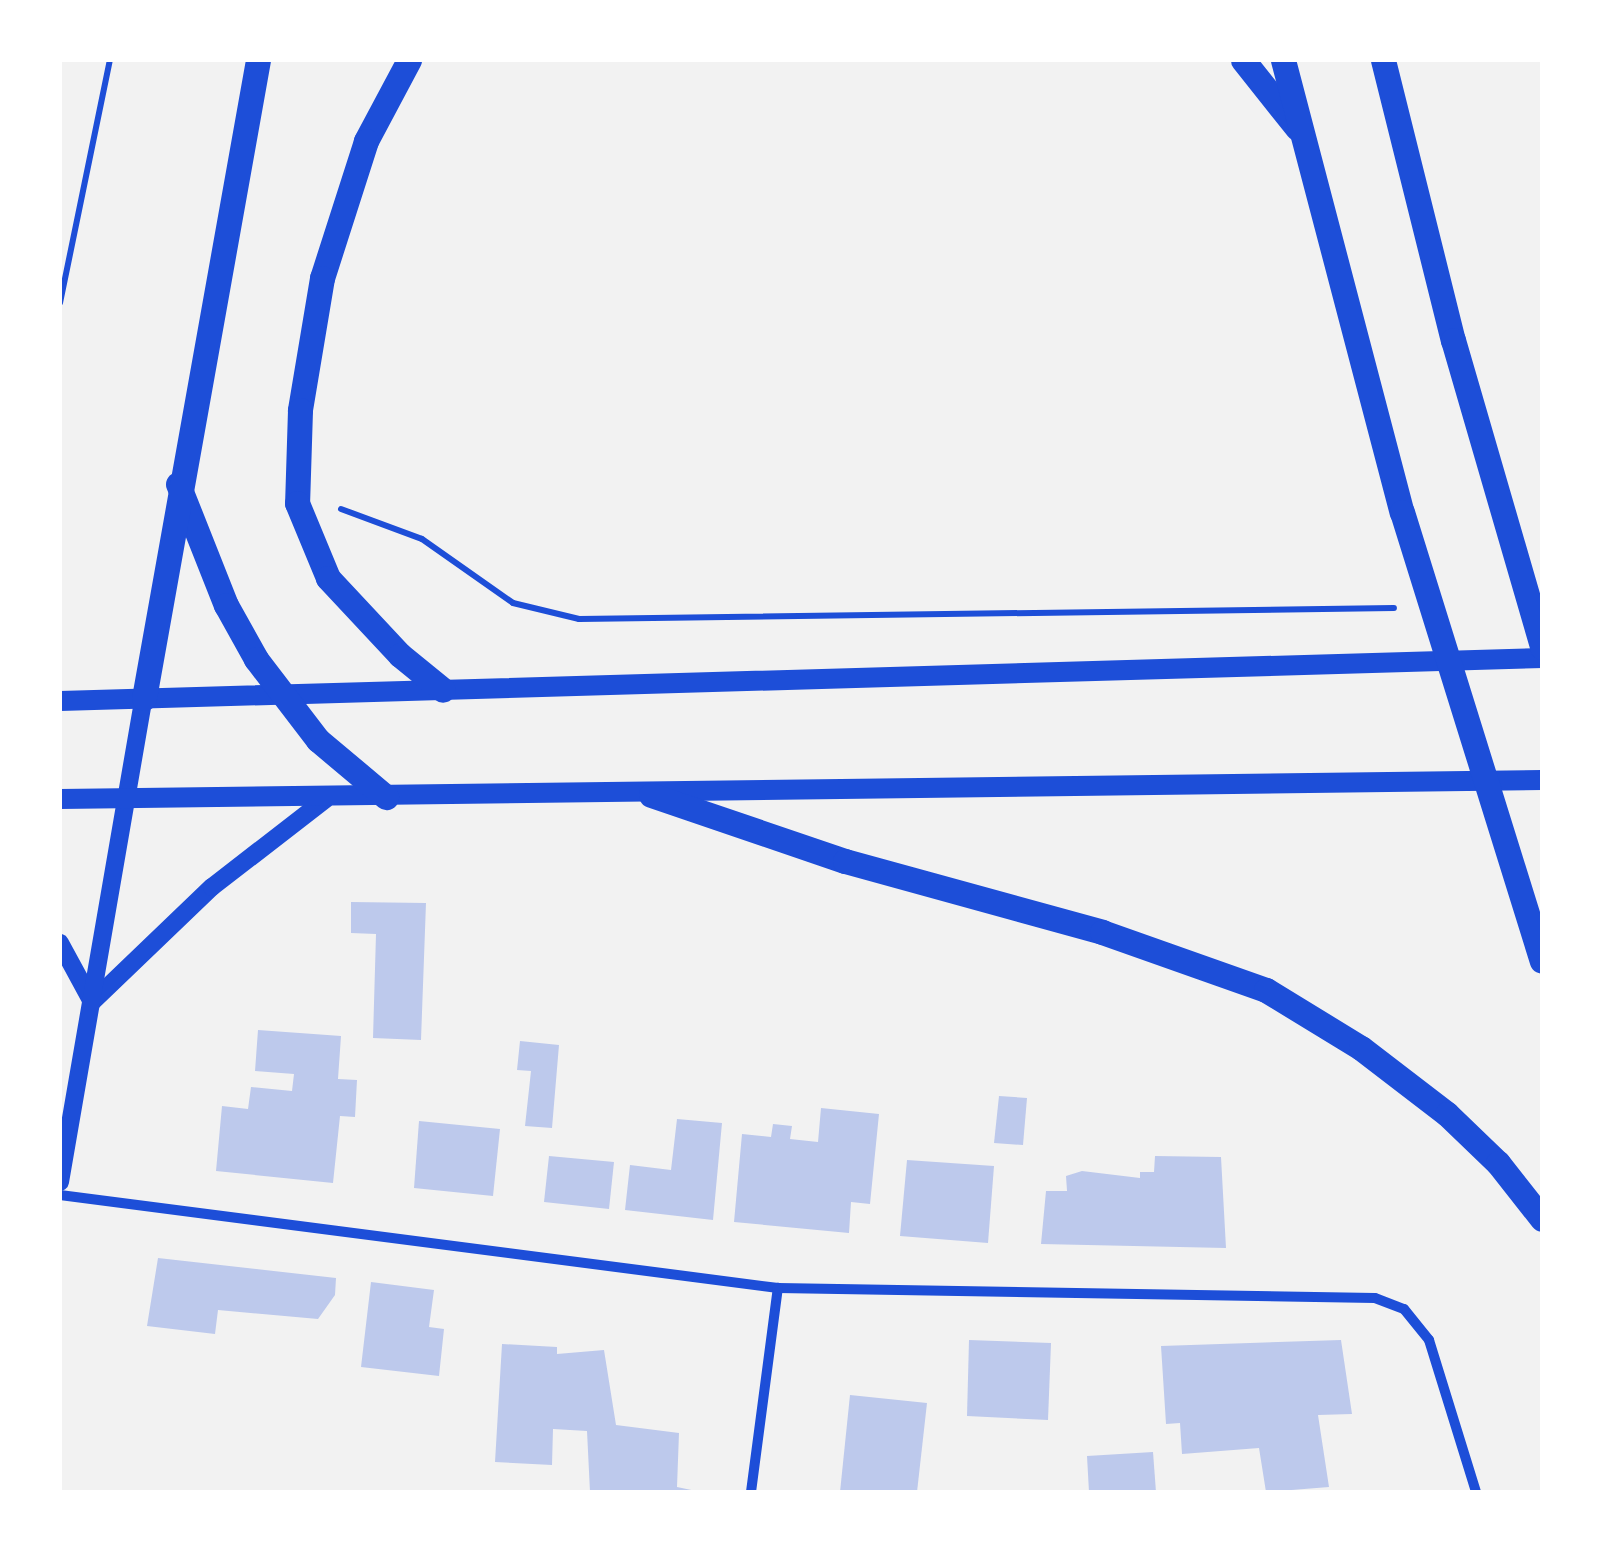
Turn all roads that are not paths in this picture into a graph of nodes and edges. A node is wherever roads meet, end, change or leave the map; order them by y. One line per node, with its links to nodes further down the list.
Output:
1 (258, 60): 7 (main road)
2 (409, 60): 10 (main road)
3 (1243, 60): 6 (main road)
4 (1283, 60): 6 (main road)
5 (1383, 60): 8 (main road)
6 (1303, 136): 21 (main road)
7 (178, 484): 11 (main road); 12 (main road)
8 (1542, 647)
9 (1542, 658): 10 (main road)
10 (443, 690): 11 (main road)
11 (282, 694): 12 (main road); 16 (main road)
12 (144, 698): 13 (main road); 19 (street)
13 (60, 701)
14 (1542, 780): 15 (main road)
15 (651, 795): 16 (main road); 25 (main road)
16 (386, 797): 17 (main road)
17 (326, 798): 19 (main road); 22 (street)
18 (60, 799): 19 (main road)
19 (128, 800): 22 (street)
20 (60, 943): 22 (street)
21 (1542, 961)
22 (92, 1002): 23 (street)
23 (60, 1182)
24 (60, 1195): 26 (street)
25 (1542, 1219)
26 (778, 1288): 27 (street); 28 (street)
27 (751, 1492)
28 (1476, 1492)

